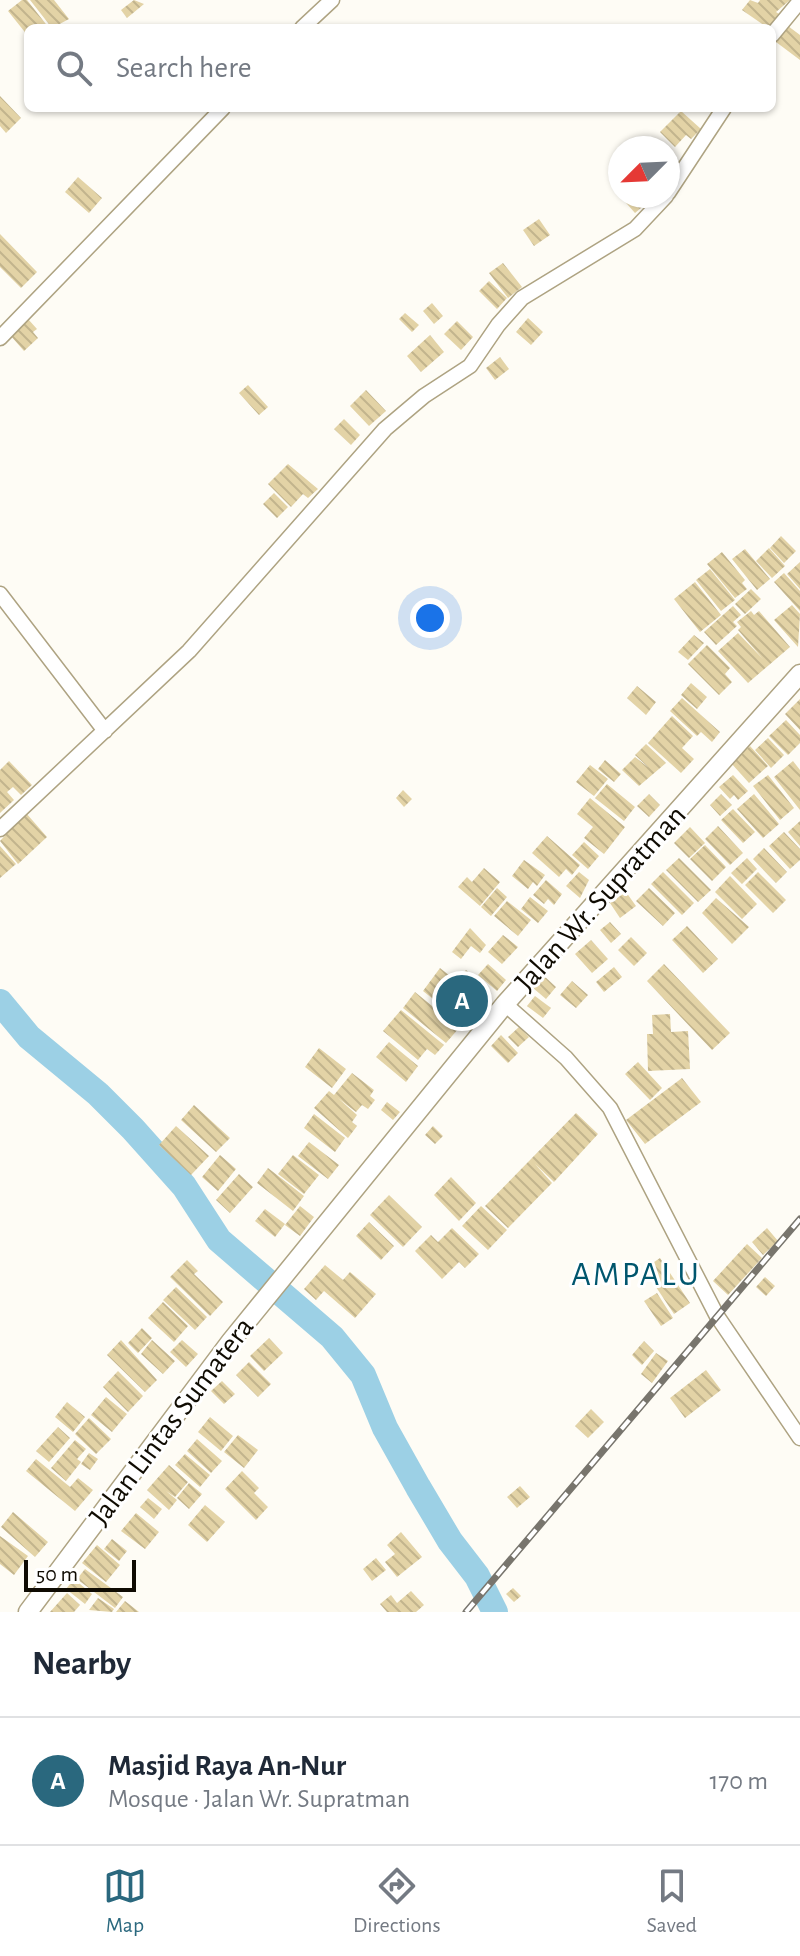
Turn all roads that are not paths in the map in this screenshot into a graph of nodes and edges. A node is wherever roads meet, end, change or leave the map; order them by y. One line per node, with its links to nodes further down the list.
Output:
1 (332, 0): 3 (street)
2 (800, 1): 4 (street)
3 (306, 24)
4 (776, 30)
5 (219, 112): 9 (street)
6 (721, 112): 7 (street)
7 (680, 174)
8 (654, 208): 12 (street)
9 (0, 338)
10 (0, 594): 12 (street)
11 (800, 674): 14 (main road, Jalan Wr. Supratman)
12 (105, 731): 13 (street)
13 (0, 829)
14 (505, 1004): 15 (main road, Jalan Wr. Supratman); 16 (street)
15 (257, 1308): 17 (main road, Jalan Lintas Sumatera)
16 (800, 1438)
17 (28, 1612)

